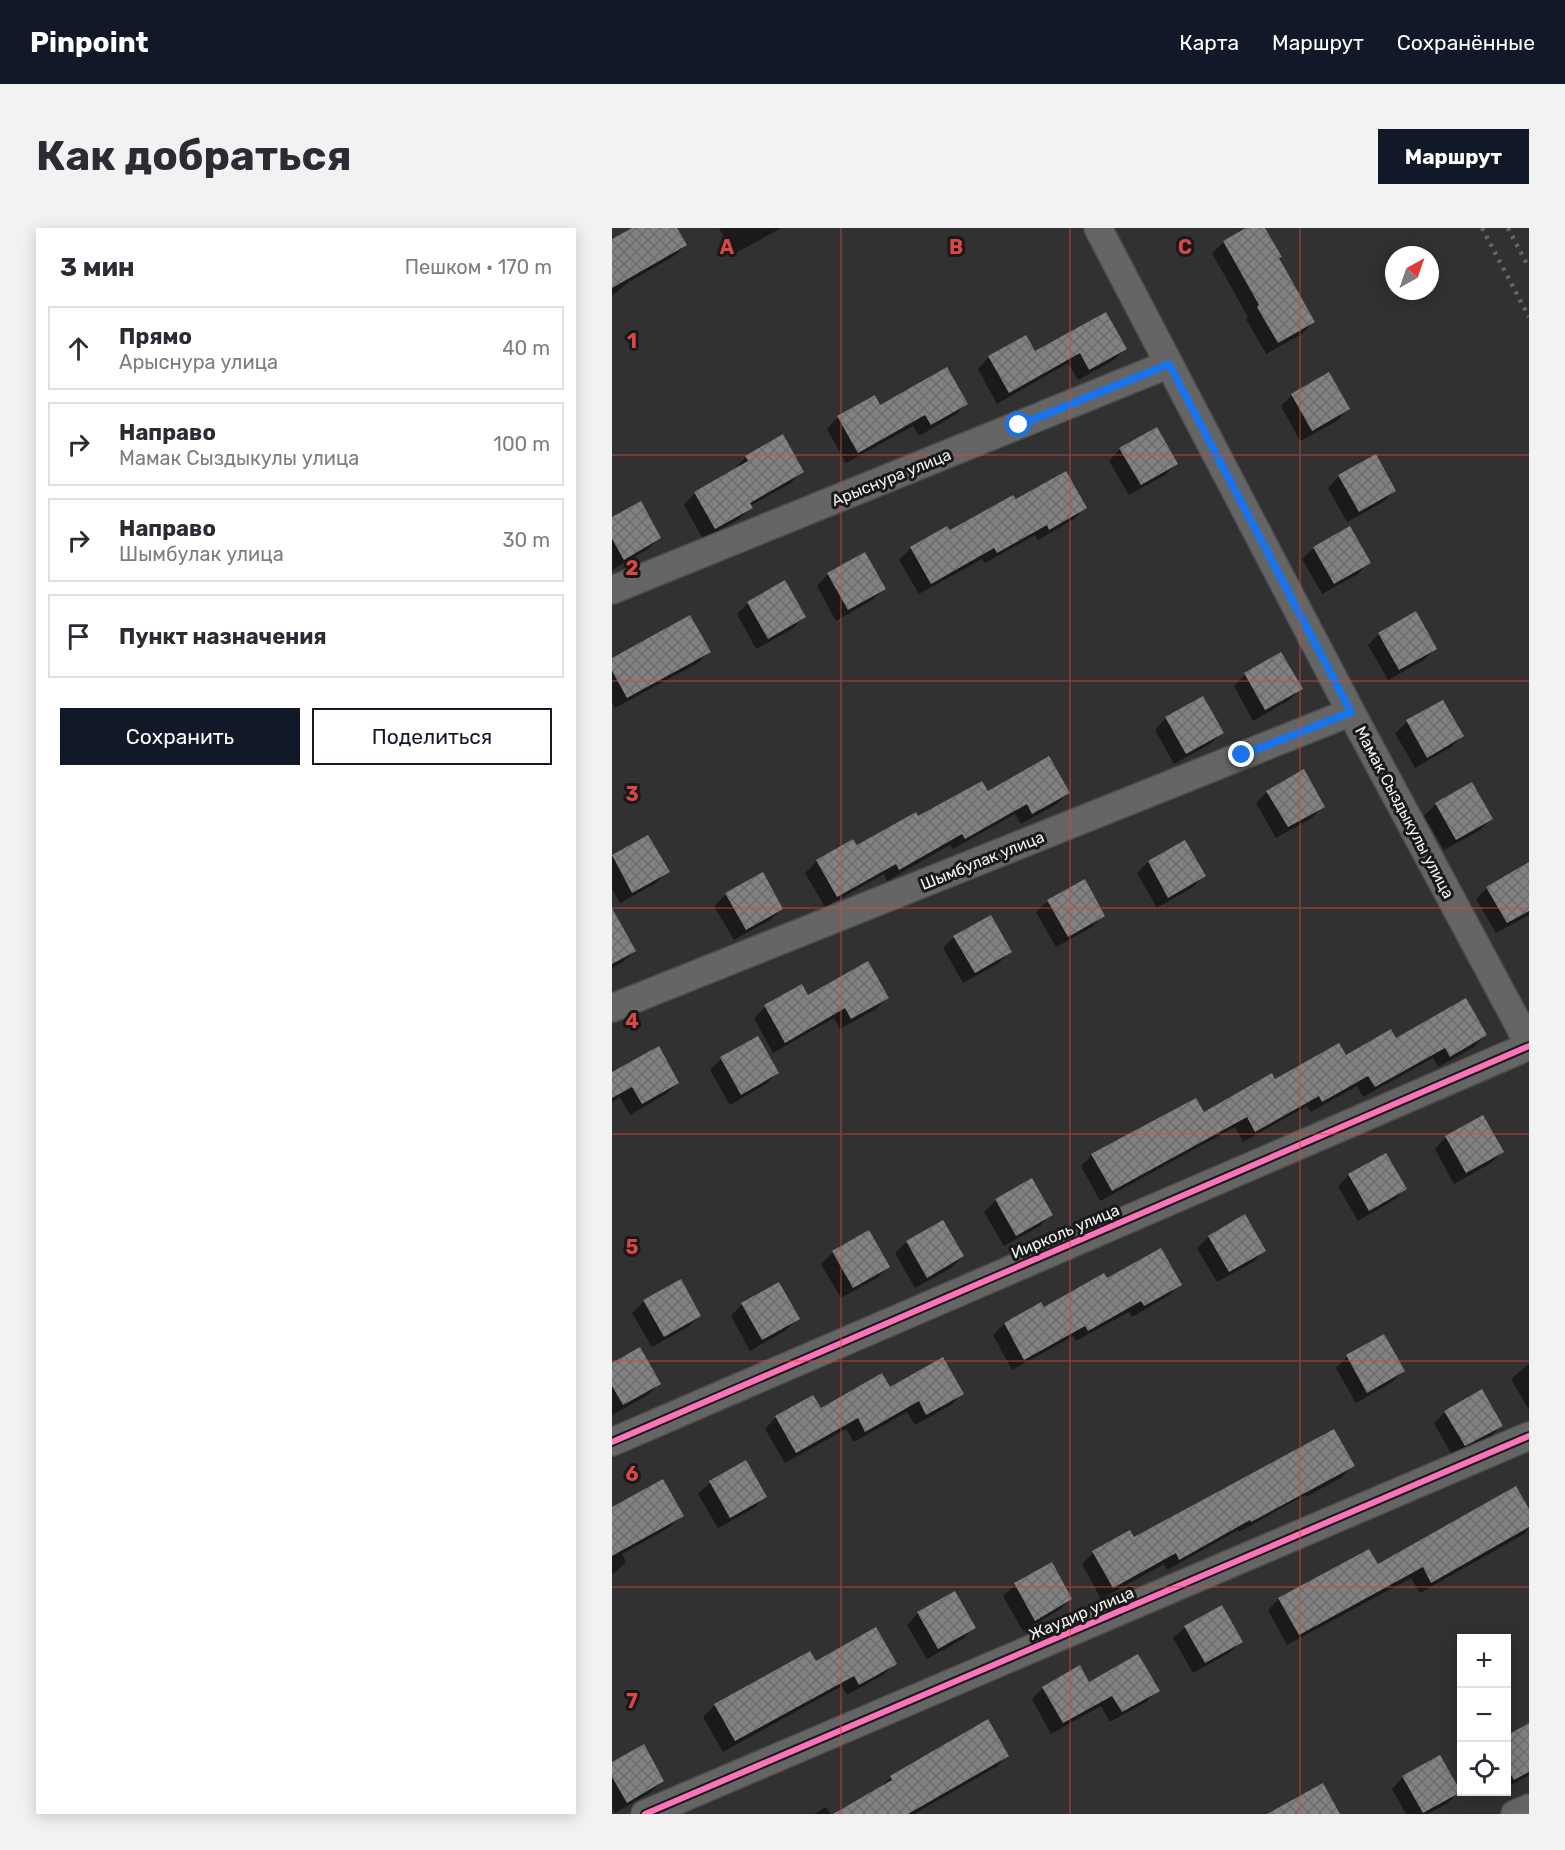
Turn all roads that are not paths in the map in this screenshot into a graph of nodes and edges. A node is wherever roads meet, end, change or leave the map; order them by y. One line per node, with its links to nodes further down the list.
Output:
1 (1098, 228): 2 (street, Мамак Сыздыкулы улица)
2 (1169, 364): 3 (street, Арыснура улица); 4 (street, Мамак Сыздыкулы улица)
3 (612, 590)
4 (1351, 712): 5 (street, Шымбулак улица); 6 (street, Мамак Сыздыкулы улица)
5 (612, 1008)
6 (1529, 1045): 8 (street, Иирколь улица)
7 (1529, 1436): 10 (street, Жаудир улица)
8 (612, 1442)
9 (1529, 1808): 11 (street)
10 (645, 1814)
11 (1515, 1814)

